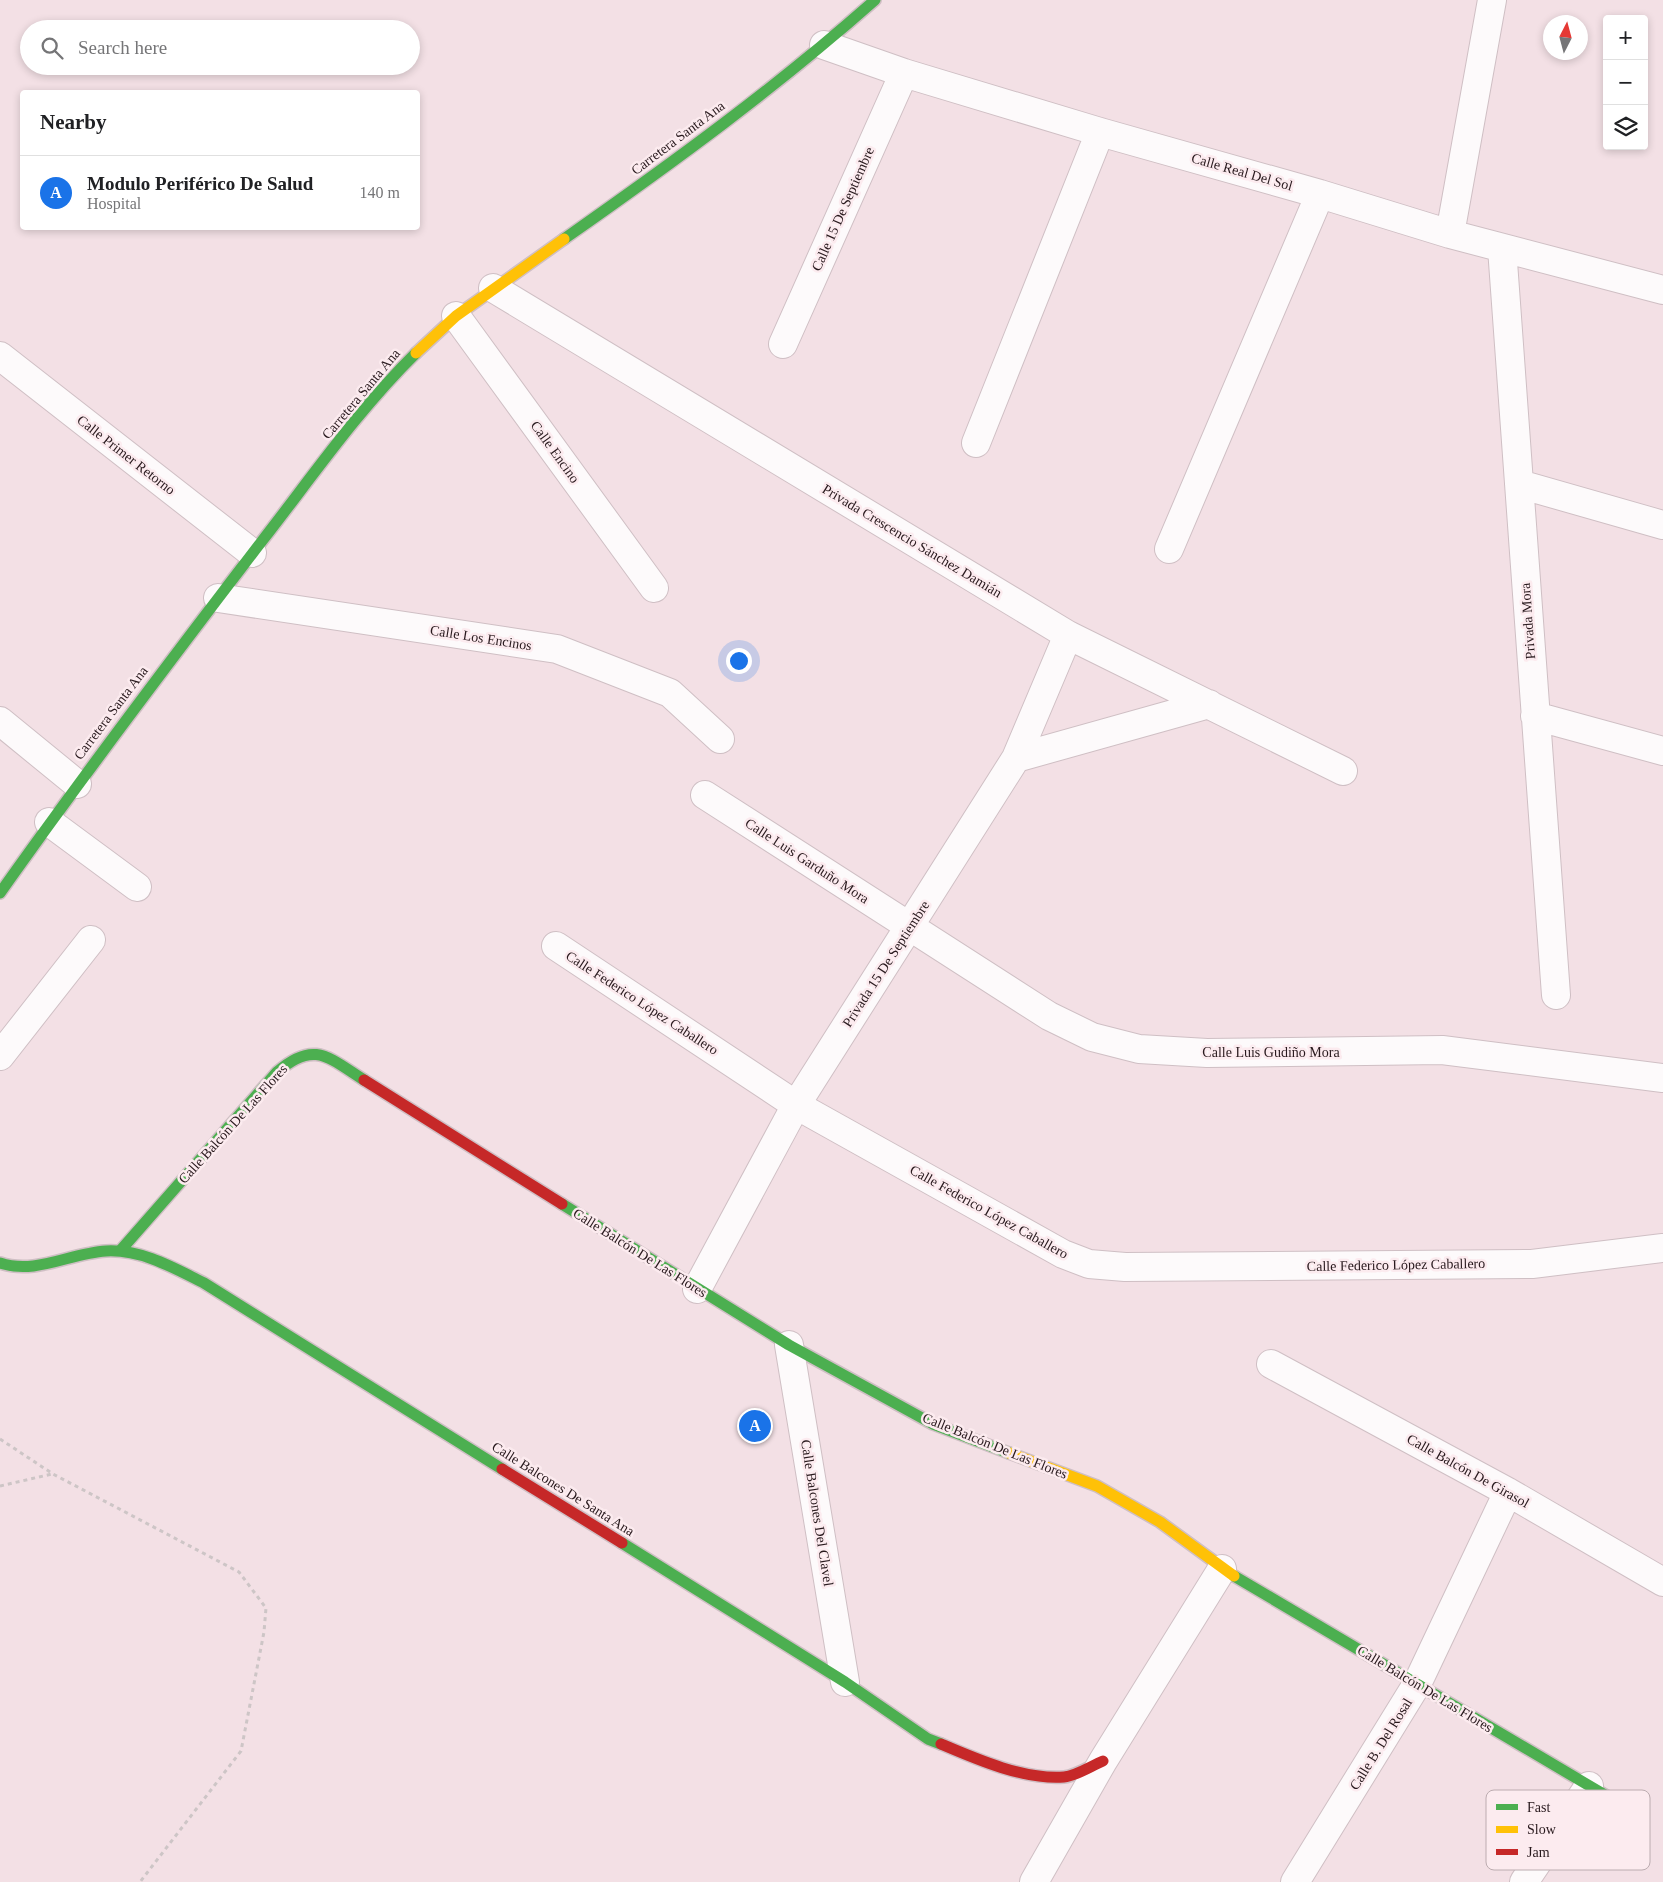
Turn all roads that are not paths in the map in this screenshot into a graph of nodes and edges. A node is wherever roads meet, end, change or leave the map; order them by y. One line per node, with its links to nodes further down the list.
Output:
1 (875, 0): 3 (street, Carretera Santa Ana)
2 (1492, 0): 7 (street)
3 (824, 45): 4 (street, Calle Real Del Sol); 10 (street, Carretera Santa Ana)
4 (904, 73): 5 (street, Calle Real Del Sol); 12 (street, Calle 15 De Septiembre)
5 (1100, 132): 6 (street, Calle Real Del Sol); 14 (street)
6 (1320, 194): 7 (street, Calle Real Del Sol); 17 (street)
7 (1450, 234): 8 (street, Calle Real Del Sol)
8 (1502, 248): 9 (street, Calle Real Del Sol); 15 (street, Privada Mora)
9 (1660, 281)
10 (493, 288): 11 (street, Carretera Santa Ana); 21 (street, Privada Crescencio Sánchez Damián)
11 (456, 316): 18 (street, Carretera Santa Ana); 19 (street, Calle Encino)
12 (783, 344)
13 (0, 356): 18 (street, Calle Primer Retorno)
14 (976, 443)
15 (1518, 484): 16 (street); 23 (street, Privada Mora)
16 (1663, 526)
17 (1169, 549)
18 (252, 554): 20 (street, Carretera Santa Ana)
19 (654, 588)
20 (218, 598): 25 (street, Calle Los Encinos); 29 (street, Carretera Santa Ana)
21 (1068, 635): 22 (street, Privada Crescencio Sánchez Damián); 27 (street, Privada 15 De Septiembre)
22 (1209, 704): 27 (street); 28 (street, Privada Crescencio Sánchez Damián)
23 (1535, 716): 26 (street); 37 (street, Privada Mora)
24 (0, 721): 29 (street)
25 (720, 739)
26 (1663, 751)
27 (1016, 758): 34 (street, Privada 15 De Septiembre)
28 (1343, 771)
29 (77, 784): 31 (street, Carretera Santa Ana)
30 (705, 795): 34 (street, Calle Luis Garduño Mora)
31 (49, 822): 32 (street); 33 (street, Carretera Santa Ana)
32 (137, 887)
33 (0, 893)
34 (910, 926): 39 (street, Calle Luis Gudiño Mora); 40 (street, Privada 15 De Septiembre)
35 (90, 940): 38 (street)
36 (556, 946): 40 (street, Calle Federico López Caballero)
37 (1556, 995)
38 (0, 1056)
39 (1663, 1078)
40 (796, 1105): 41 (street, Calle Federico López Caballero); 44 (street, Privada 15 De Septiembre)
41 (1663, 1248)
42 (120, 1252): 43 (street, Calle Balcones De Santa Ana); 44 (street, Calle Balcón De Las Flores); 50 (street, Calle Balcones De Santa Ana)
43 (0, 1263)
44 (697, 1289): 45 (street, Calle Balcón De Las Flores)
45 (789, 1345): 48 (street, Calle Balcón De Las Flores); 50 (street, Calle Balcones Del Clavel)
46 (1271, 1364): 47 (street, Calle Balcón De Girasol)
47 (1508, 1492): 49 (street, Calle Balcón De Girasol); 51 (street, Calle B. Del Rosal)
48 (1222, 1570): 51 (street, Calle Balcón De Las Flores); 52 (street)
49 (1663, 1582)
50 (845, 1682): 52 (street, Calle Balcones De Santa Ana)
51 (1418, 1684): 53 (street, Calle Balcón De Las Flores); 58 (street, Calle B. Del Rosal)
52 (1103, 1761): 57 (street)
53 (1589, 1786): 54 (street); 55 (street, Calle Balcón De Las Flores)
54 (1586, 1790)
55 (1596, 1790)
56 (1532, 1870): 59 (street)
57 (1034, 1882)
58 (1295, 1882)
59 (1524, 1882)

